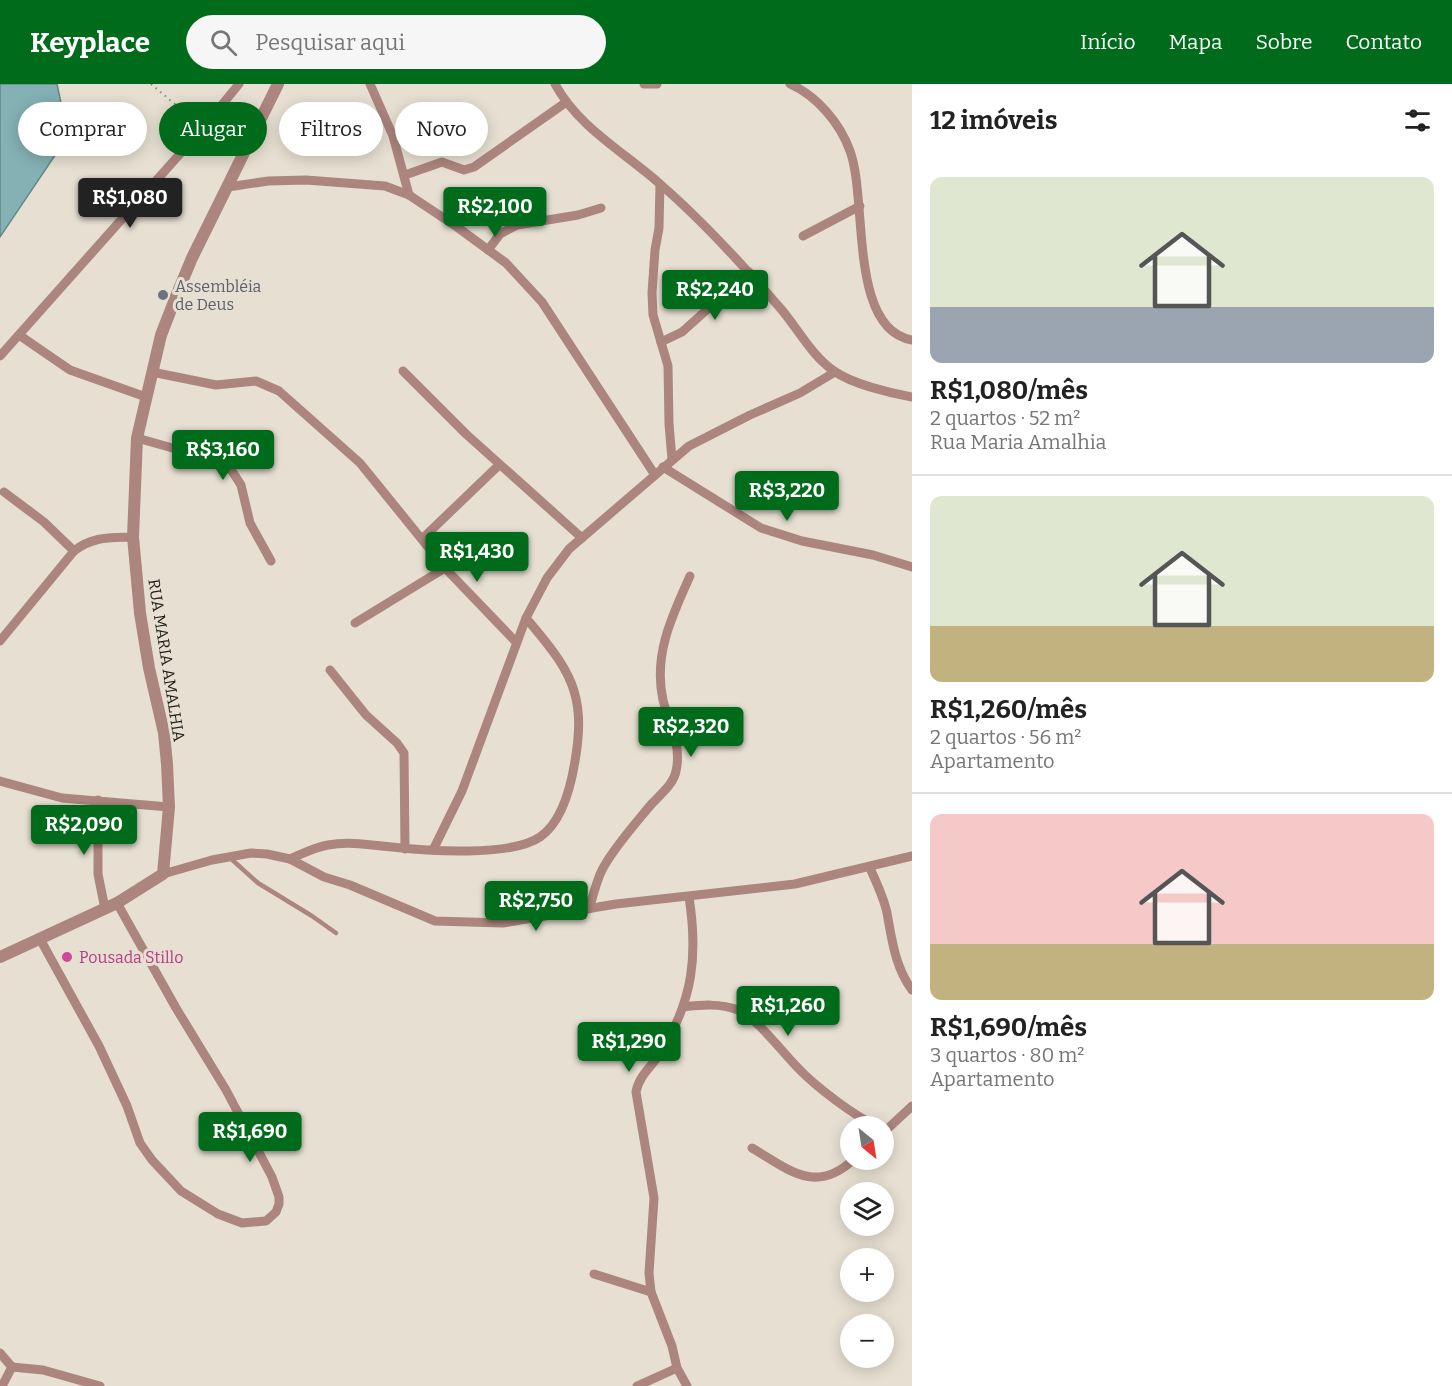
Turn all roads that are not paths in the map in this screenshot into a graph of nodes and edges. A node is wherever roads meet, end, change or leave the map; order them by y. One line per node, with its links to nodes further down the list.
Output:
1 (239, 84): 18 (street)
2 (278, 84): 11 (street, RUA MARIA AMALHIA)
3 (370, 84): 9 (street)
4 (555, 84): 8 (street)
5 (644, 84): 6 (street)
6 (657, 84)
7 (790, 84): 13 (street)
8 (565, 103): 9 (street); 10 (street)
9 (405, 175): 12 (street)
10 (660, 184): 17 (street); 20 (street)
11 (228, 187): 12 (street); 23 (street, RUA MARIA AMALHIA)
12 (409, 195): 16 (street)
13 (860, 206): 15 (street); 19 (street)
14 (602, 208): 16 (street)
15 (802, 236)
16 (488, 250): 31 (street)
17 (749, 272): 20 (street); 24 (street)
18 (20, 335): 21 (street); 25 (street)
19 (912, 340)
20 (661, 342): 28 (street)
21 (0, 356)
22 (403, 371): 29 (street)
23 (152, 372): 25 (street, RUA MARIA AMALHIA); 35 (street)
24 (835, 372): 26 (street); 28 (street)
25 (146, 397): 27 (street, RUA MARIA AMALHIA)
26 (912, 397)
27 (136, 438): 33 (street, RUA MARIA AMALHIA); 37 (street)
28 (672, 459): 30 (street)
29 (499, 465): 34 (street); 35 (street)
30 (663, 467): 31 (street); 38 (street)
31 (655, 475): 34 (street)
32 (4, 492): 36 (street)
33 (133, 537): 36 (street); 48 (street, RUA MARIA AMALHIA)
34 (582, 538): 41 (street)
35 (422, 539): 39 (street)
36 (74, 551): 43 (street)
37 (272, 561)
38 (912, 567)
39 (445, 568): 42 (street); 44 (street)
40 (690, 576): 59 (street)
41 (526, 618): 44 (street); 50 (street)
42 (355, 623)
43 (2, 634)
44 (516, 642): 50 (street)
45 (330, 670): 49 (street)
46 (0, 781): 47 (street)
47 (98, 800): 48 (street); 58 (street)
48 (169, 807): 55 (street, RUA MARIA AMALHIA)
49 (405, 849): 50 (street); 53 (street)
50 (433, 850)
51 (912, 856): 54 (street)
52 (229, 857): 53 (street); 55 (street); 60 (lane)
53 (290, 859): 59 (street)
54 (870, 868): 56 (street); 63 (street)
55 (163, 874): 57 (street)
56 (690, 897): 59 (street); 64 (street)
57 (117, 903): 58 (street); 61 (street)
58 (105, 909): 61 (street)
59 (589, 909)
60 (336, 933)
61 (40, 939): 62 (street)
62 (0, 957)
63 (912, 990)
64 (683, 1007): 66 (street); 71 (street)
65 (912, 1106): 67 (street)
66 (858, 1116)
67 (894, 1120)
68 (752, 1148): 69 (street)
69 (840, 1168)
70 (594, 1274): 71 (street)
71 (651, 1292): 74 (street)
72 (0, 1353): 73 (street)
73 (12, 1367): 75 (street); 76 (street)
74 (677, 1368): 77 (street); 78 (street)
75 (2, 1386)
76 (100, 1386)
77 (637, 1386)
78 (687, 1386)

